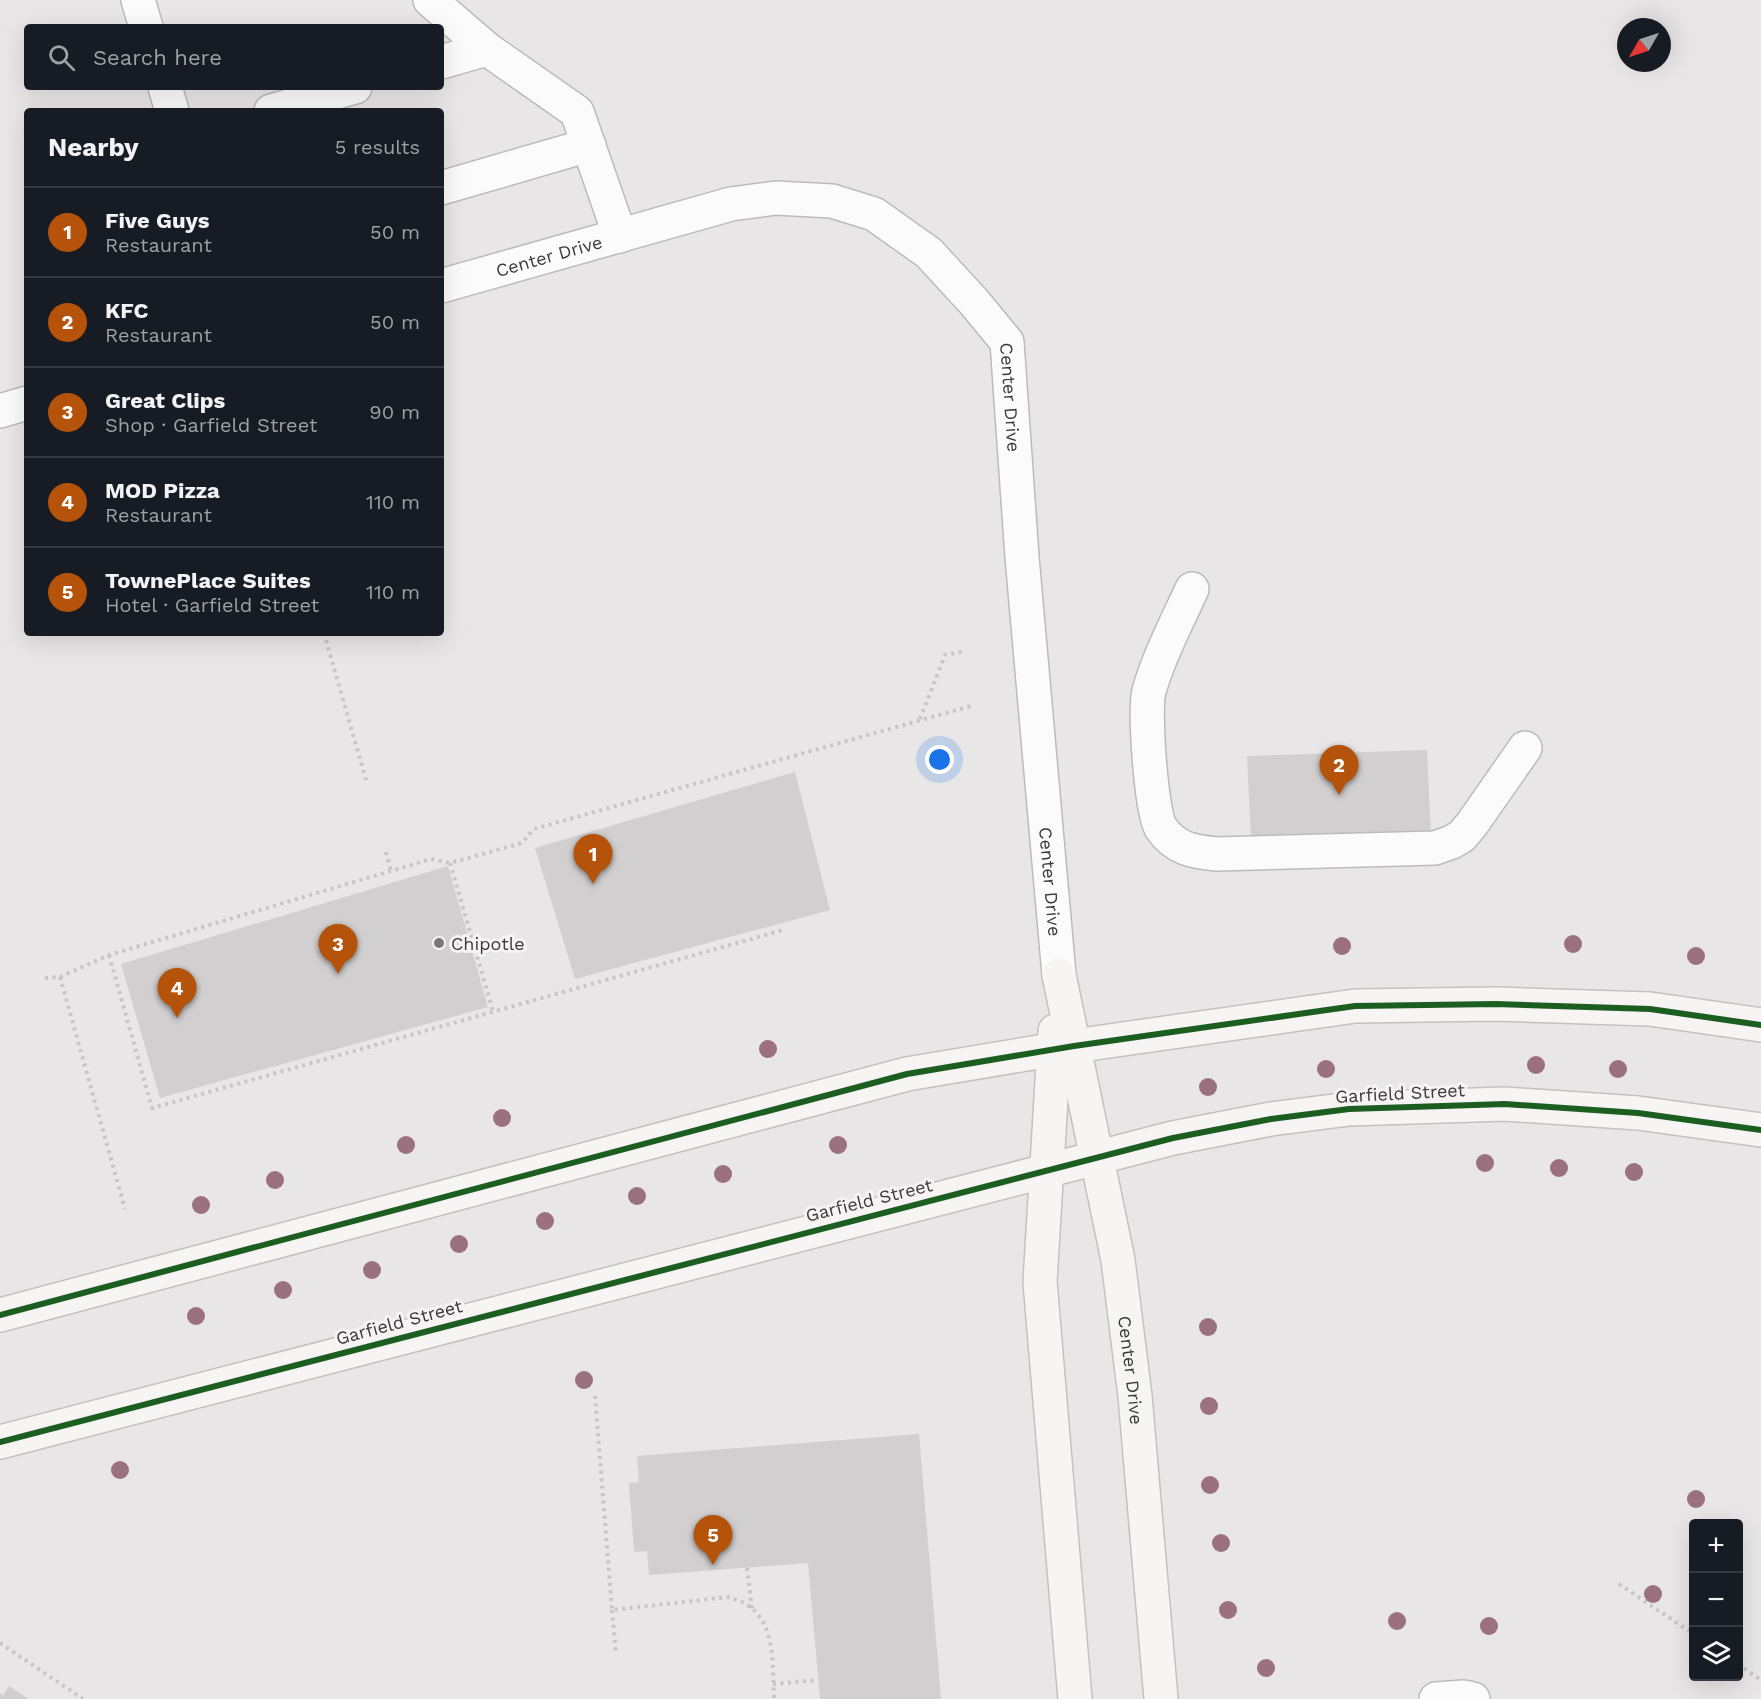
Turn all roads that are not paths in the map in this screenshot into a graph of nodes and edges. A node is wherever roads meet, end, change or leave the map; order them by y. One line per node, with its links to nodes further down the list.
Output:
1 (138, 0): 3 (street)
2 (430, 0): 4 (street)
3 (145, 24)
4 (487, 49): 5 (street); 10 (street)
5 (444, 61)
6 (166, 90): 8 (street)
7 (344, 90): 9 (street)
8 (171, 108)
9 (282, 108)
10 (589, 145): 11 (street); 12 (street)
11 (444, 187)
12 (620, 236): 13 (street, Center Drive); 18 (street, Center Drive)
13 (444, 285)
14 (24, 404): 15 (street)
15 (0, 411)
16 (1192, 589): 17 (street)
17 (1525, 748)
18 (1059, 975): 20 (main road, Center Drive)
19 (1761, 1025): 20 (main road)
20 (1064, 1048): 22 (main road, Center Drive); 23 (main road, Center Drive); 24 (main road)
21 (1761, 1130): 22 (main road, Garfield Street)
22 (1097, 1157): 23 (main road, Garfield Street); 27 (main road, Center Drive)
23 (1047, 1171): 25 (main road, Garfield Street); 26 (main road, Center Drive)
24 (0, 1315)
25 (0, 1442)
26 (1075, 1699)
27 (1161, 1699)
28 (1436, 1699): 29 (street)
29 (1473, 1699)

